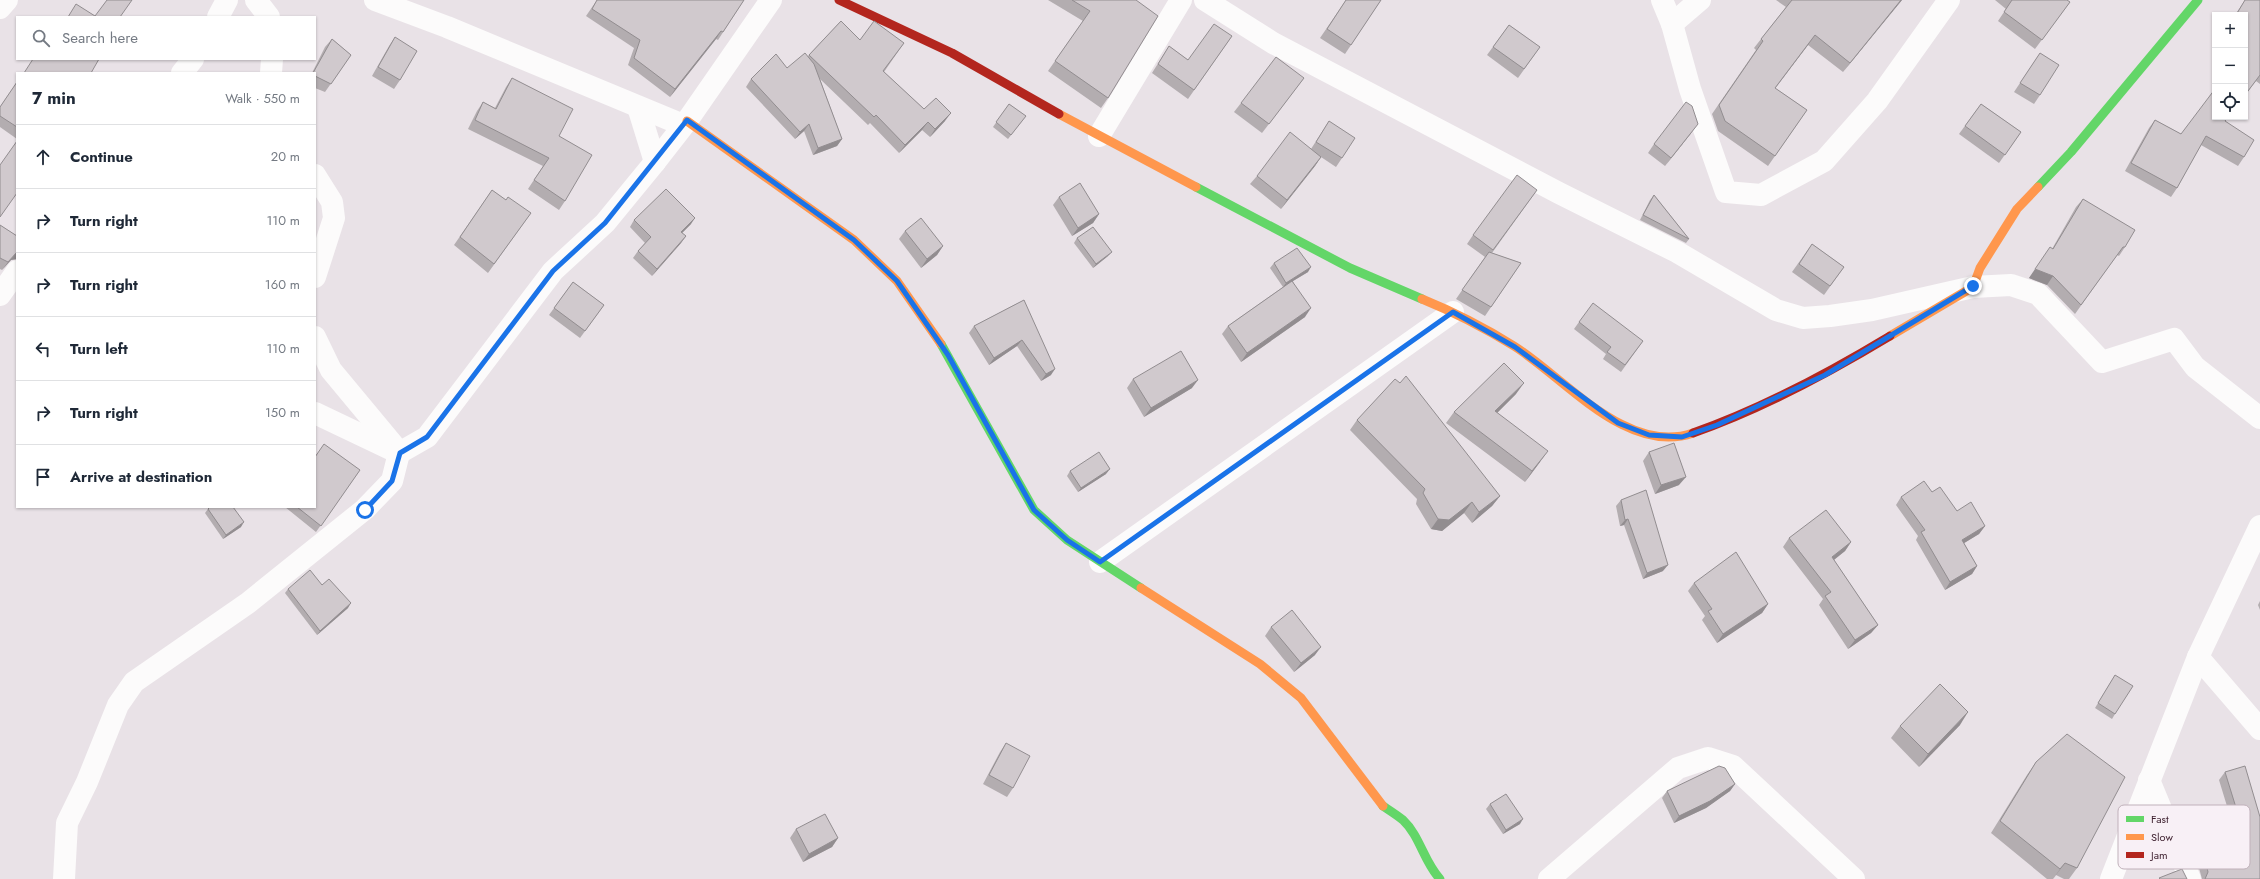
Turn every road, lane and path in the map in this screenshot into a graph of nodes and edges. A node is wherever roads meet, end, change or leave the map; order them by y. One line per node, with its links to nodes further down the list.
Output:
1 (7, 0): 13 (street)
2 (227, 0): 14 (street)
3 (256, 0): 15 (street)
4 (375, 0): 21 (street)
5 (770, 0): 22 (street)
6 (839, 0): 23 (street)
7 (1181, 0): 23 (street)
8 (1205, 0): 27 (street)
9 (1662, 0): 16 (street)
10 (1700, 0): 16 (street)
11 (1949, 0): 16 (street)
12 (2198, 0): 27 (street)
13 (0, 8)
14 (219, 16)
15 (268, 16)
16 (1672, 24)
17 (192, 60): 19 (street)
18 (272, 60): 20 (street)
19 (183, 72)
20 (271, 72)
21 (638, 107): 22 (street); 24 (street)
22 (685, 123): 24 (street); 34 (street)
23 (1099, 136): 28 (street)
24 (655, 162): 32 (street)
25 (316, 178): 26 (street)
26 (316, 274)
27 (1973, 286): 28 (street); 31 (street)
28 (1453, 312): 34 (street)
29 (316, 339): 32 (street)
30 (316, 413): 32 (street)
31 (2260, 418)
32 (400, 453): 42 (street)
33 (2260, 526): 35 (street)
34 (1100, 562): 43 (street)
35 (2198, 658): 36 (street); 37 (street)
36 (2260, 729)
37 (2149, 780): 38 (street); 39 (street)
38 (2139, 805)
39 (2159, 805)
40 (2118, 861): 46 (street)
41 (2186, 869): 47 (street)
42 (64, 879)
43 (1440, 879)
44 (1549, 879): 45 (street)
45 (1854, 879)
46 (2111, 879)
47 (2190, 879)

